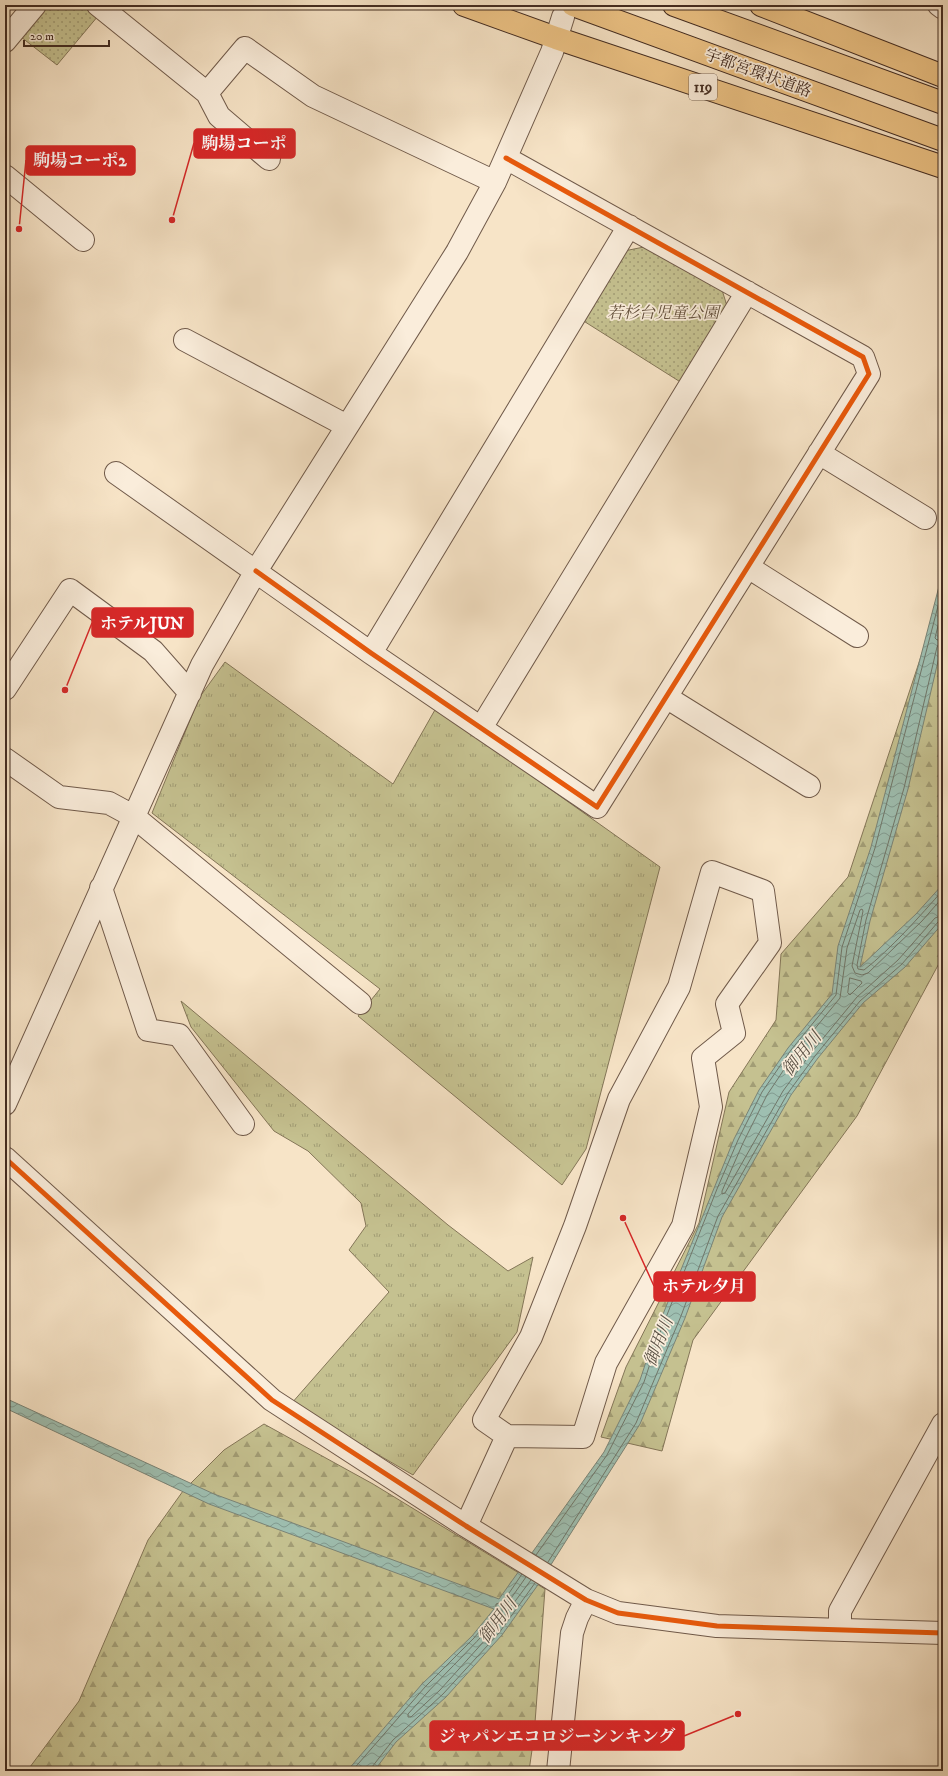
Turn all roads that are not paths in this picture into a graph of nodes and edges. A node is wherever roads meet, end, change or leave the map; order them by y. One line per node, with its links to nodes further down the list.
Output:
1 (35, 5): 10 (street)
2 (98, 5): 12 (street)
3 (464, 5): 9 (highway, 119)
4 (674, 5): 13 (highway)
5 (761, 5): 11 (highway)
6 (939, 5): 7 (street)
7 (943, 8)
8 (568, 11): 9 (street); 14 (highway, 宇都宮環状道路 / 119)
9 (556, 38): 15 (street); 17 (highway, 119)
10 (5, 41)
11 (943, 76)
12 (207, 93): 16 (street); 19 (street)
13 (943, 103)
14 (943, 140)
15 (506, 158): 19 (street); 20 (street)
16 (269, 159)
17 (943, 166)
18 (5, 176): 21 (street)
19 (495, 182): 24 (street)
20 (629, 226): 22 (street); 31 (street)
21 (83, 240)
22 (747, 292): 25 (street); 35 (street)
23 (185, 340): 24 (street)
24 (347, 426): 29 (street)
25 (819, 453): 27 (street); 28 (street)
26 (116, 473): 29 (street)
27 (925, 518)
28 (748, 567): 30 (street); 34 (street)
29 (256, 571): 31 (street); 33 (street)
30 (857, 636)
31 (371, 653): 35 (street)
32 (5, 689): 33 (street)
33 (190, 693): 38 (street)
34 (666, 696): 35 (street); 37 (street)
35 (481, 728)
36 (5, 759): 38 (street)
37 (809, 786)
38 (133, 816): 39 (street); 40 (street)
39 (101, 888): 41 (street); 42 (street)
40 (360, 1003)
41 (5, 1104)
42 (243, 1124)
43 (5, 1158): 46 (street)
44 (943, 1424): 48 (street)
45 (507, 1436): 45 (street); 46 (street)
46 (466, 1526): 47 (street)
47 (586, 1600): 48 (street); 50 (street)
48 (840, 1629): 49 (street)
49 (943, 1633)
50 (558, 1771)

